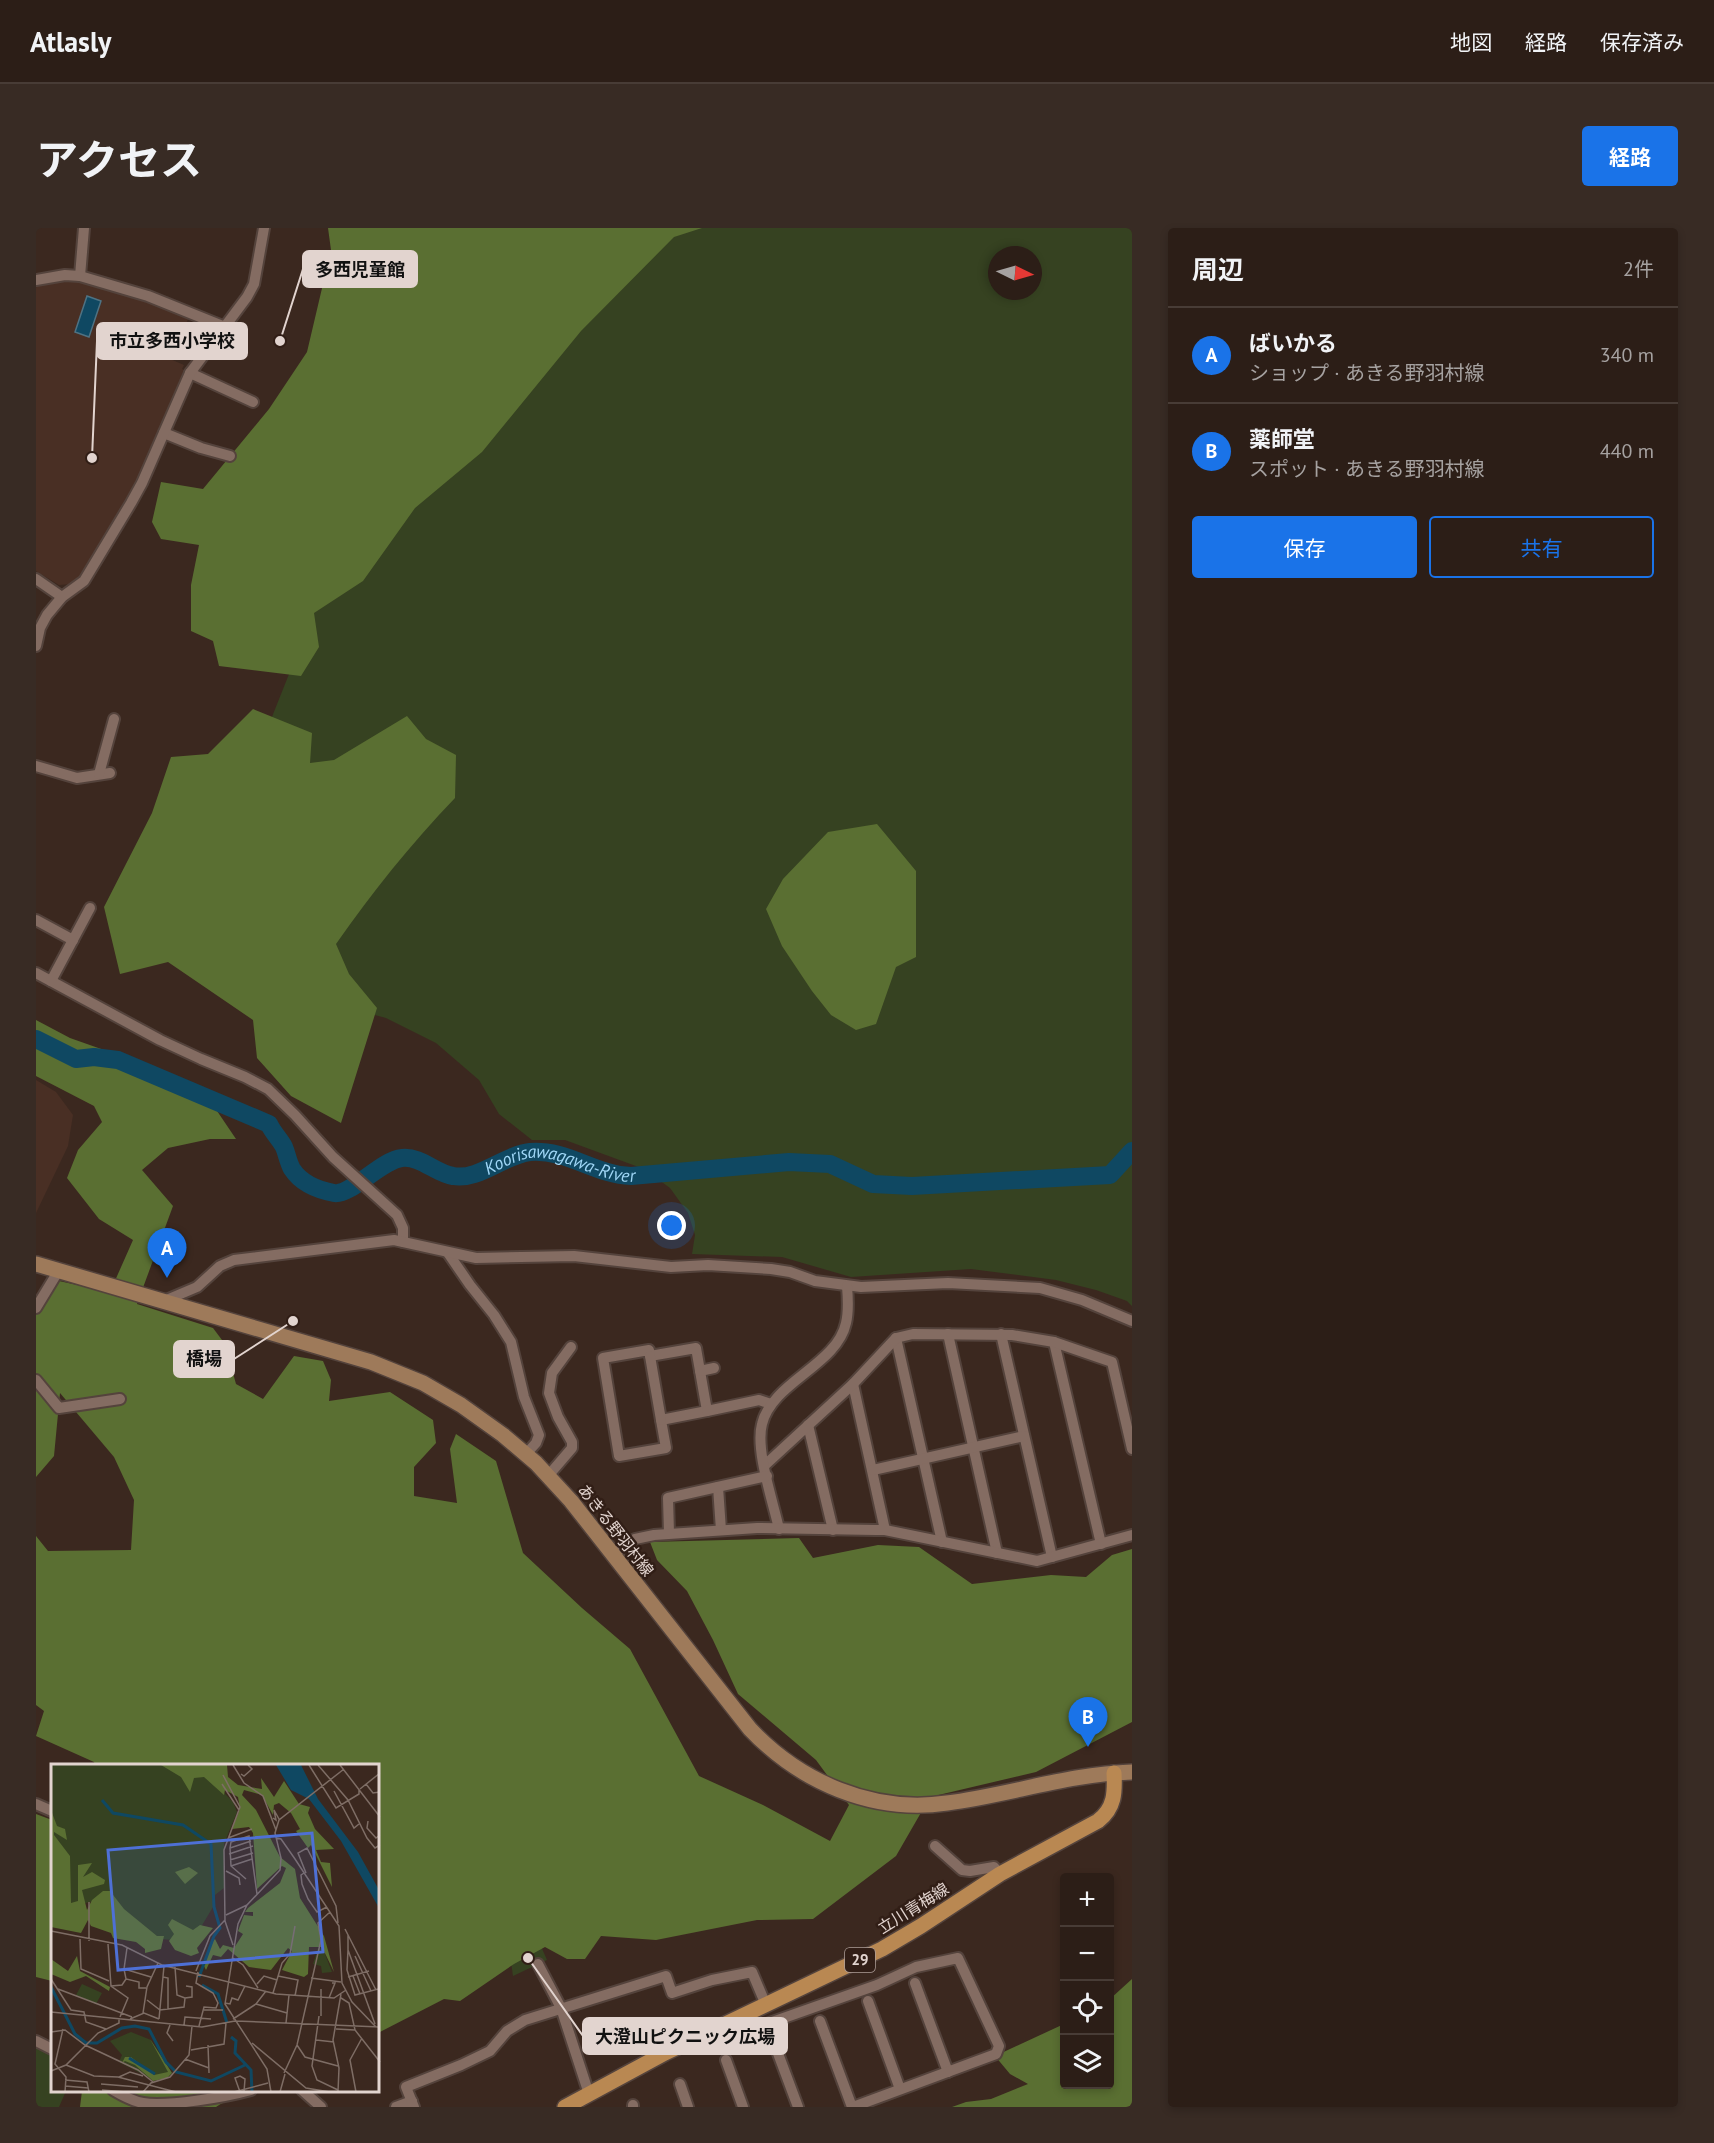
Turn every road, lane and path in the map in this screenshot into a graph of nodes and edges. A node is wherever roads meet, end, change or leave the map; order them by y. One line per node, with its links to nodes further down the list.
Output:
1 (84, 228): 3 (street)
2 (264, 228): 5 (street)
3 (80, 276): 4 (street); 5 (street)
4 (36, 280)
5 (225, 327): 6 (street)
6 (190, 373): 7 (street); 8 (street)
7 (253, 402)
8 (164, 433): 9 (street); 11 (street)
9 (230, 456)
10 (36, 579): 11 (street)
11 (62, 597): 12 (street)
12 (36, 646)
13 (114, 719): 14 (street)
14 (36, 766)
15 (90, 908): 17 (street)
16 (36, 920): 17 (street)
17 (73, 940): 19 (street)
18 (36, 973): 19 (street)
19 (51, 981): 20 (street)
20 (403, 1242): 21 (street); 25 (street)
21 (448, 1252): 24 (street); 46 (street)
22 (36, 1264): 23 (main road, あきる野羽村線)
23 (59, 1270): 25 (main road, あきる野羽村線); 26 (street)
24 (847, 1286): 27 (street); 39 (street)
25 (164, 1301): 46 (main road, あきる野羽村線)
26 (36, 1308)
27 (1132, 1321)
28 (948, 1334): 29 (street); 30 (street); 44 (street)
29 (1001, 1334): 31 (street); 43 (street)
30 (896, 1338): 37 (street); 47 (street)
31 (1054, 1342): 45 (street); 59 (street)
32 (571, 1347): 50 (street)
33 (650, 1356): 35 (street); 41 (street); 41 (street)
34 (714, 1368): 35 (street)
35 (700, 1371): 40 (street)
36 (36, 1380): 38 (street)
37 (853, 1384): 42 (street); 49 (street)
38 (120, 1399)
39 (771, 1404): 40 (street); 48 (street)
40 (707, 1411): 41 (street)
41 (661, 1420)
42 (808, 1425): 48 (street); 54 (street)
43 (1024, 1436): 44 (street); 62 (street)
44 (974, 1448): 47 (street); 60 (street)
45 (1132, 1449)
46 (526, 1454): 50 (main road, あきる野羽村線)
47 (924, 1459): 49 (street); 58 (street)
48 (766, 1470): 51 (street); 52 (street)
49 (873, 1470): 55 (street)
50 (548, 1476): 61 (main road, あきる野羽村線)
51 (718, 1487): 53 (street); 56 (street)
52 (779, 1528): 53 (street); 54 (street)
53 (721, 1530): 56 (street)
54 (833, 1530): 55 (street)
55 (885, 1530): 58 (street)
56 (669, 1533): 61 (street)
57 (1132, 1535): 59 (street)
58 (942, 1542): 60 (street)
59 (1101, 1544): 62 (street)
60 (997, 1553): 62 (street)
61 (613, 1554): 64 (main road, あきる野羽村線)
62 (1052, 1557)
63 (1132, 1772): 64 (main road, あきる野羽村線)
64 (1114, 1773): 68 (main road, 立川青梅線 / 29)
65 (36, 1804): 66 (street)
66 (51, 1811)
67 (935, 1846): 68 (street)
68 (1000, 1874): 72 (main road, 立川青梅線 / 29)
69 (538, 1964): 73 (street)
70 (915, 1983): 80 (street)
71 (868, 2001): 82 (street)
72 (766, 2005): 73 (street); 75 (main road, 立川青梅線 / 29)
73 (561, 2008): 86 (street); 87 (street)
74 (820, 2021): 94 (street)
75 (719, 2027): 80 (street); 86 (main road, 立川青梅線 / 29)
76 (773, 2040): 93 (street)
77 (36, 2041): 78 (street)
78 (51, 2048)
79 (726, 2060): 92 (street)
80 (948, 2072): 82 (street)
81 (680, 2084): 91 (street)
82 (900, 2089): 94 (street)
83 (115, 2092): 84 (street)
84 (247, 2092)
85 (303, 2092): 88 (street)
86 (589, 2094): 90 (main road, 立川青梅線 / 29)
87 (413, 2104): 89 (street)
88 (321, 2107)
89 (396, 2107)
90 (565, 2107)
91 (688, 2107)
92 (743, 2107)
93 (798, 2107)
94 (853, 2107)

